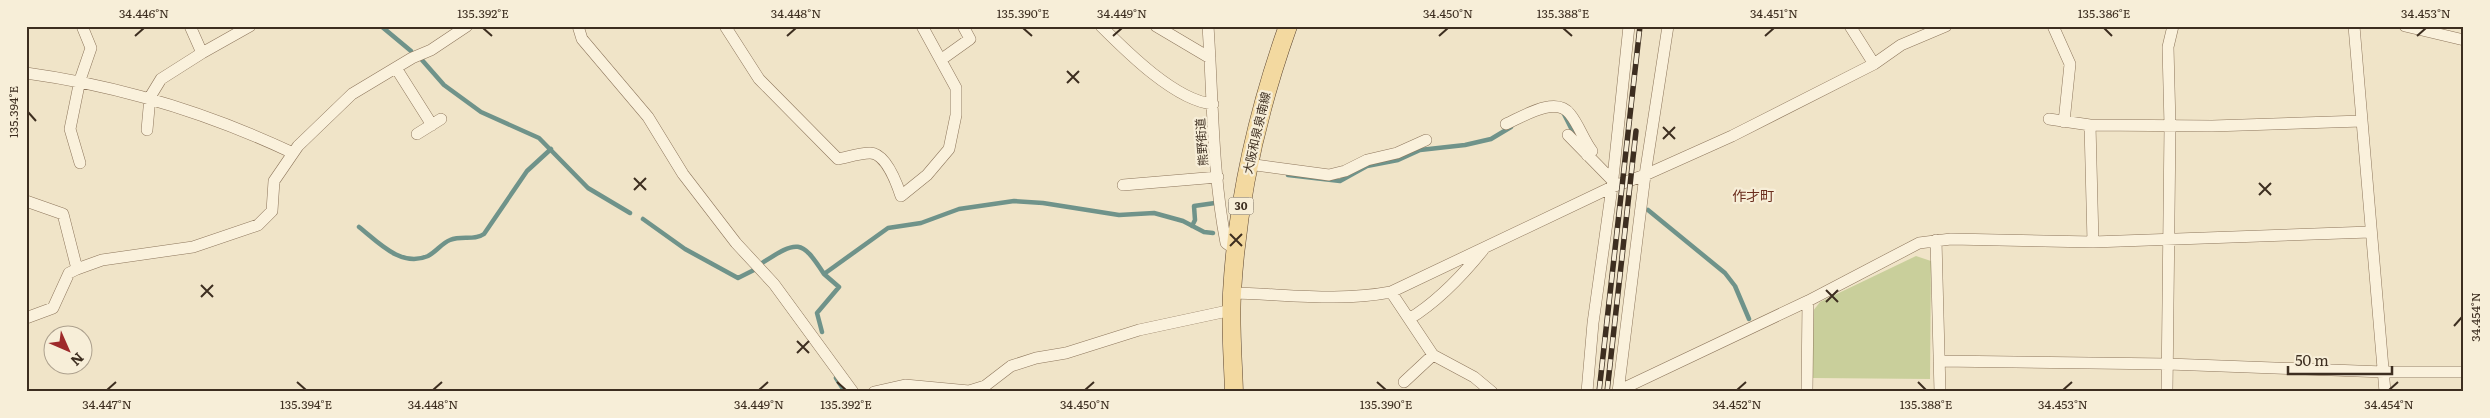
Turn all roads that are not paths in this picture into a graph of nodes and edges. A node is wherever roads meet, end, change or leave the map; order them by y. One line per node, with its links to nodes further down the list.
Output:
1 (82, 26): 28 (street)
2 (190, 26): 22 (street)
3 (250, 26): 22 (street)
4 (467, 26): 26 (street)
5 (578, 26): 70 (street)
6 (725, 26): 24 (street)
7 (922, 26): 24 (street)
8 (963, 26): 24 (street)
9 (1101, 26): 30 (street)
10 (1156, 26): 23 (street)
11 (1208, 26): 23 (street, 熊野街道)
12 (1288, 26): 44 (main road, 大阪和泉泉南線 / 30)
13 (1629, 26): 47 (street)
14 (1668, 26): 45 (street)
15 (1850, 26): 25 (street)
16 (1946, 26): 25 (street)
17 (2053, 26): 33 (street)
18 (2173, 26): 36 (street)
19 (2354, 26): 32 (street)
20 (2405, 26): 21 (street)
21 (2464, 40)
22 (202, 53): 29 (street)
23 (1210, 58): 30 (street, 熊野街道)
24 (942, 59)
25 (1874, 64): 45 (street)
26 (396, 68): 38 (street); 41 (street)
27 (26, 73): 28 (street)
28 (80, 80): 29 (street); 43 (street)
29 (150, 97): 37 (street); 41 (street)
30 (1213, 104): 46 (street, 熊野街道)
31 (2049, 118): 33 (street)
32 (2362, 121): 36 (street); 50 (street)
33 (2064, 122): 35 (street)
34 (1506, 124): 42 (street)
35 (2090, 125): 36 (street); 53 (street)
36 (2170, 126): 51 (street)
37 (146, 130)
38 (417, 134)
39 (1568, 135): 42 (street)
40 (1426, 140): 44 (street)
41 (292, 153): 56 (street)
42 (1589, 153): 47 (street)
43 (80, 163)
44 (1248, 164): 55 (main road, 大阪和泉泉南線 / 30)
45 (1645, 175): 47 (street); 69 (street)
46 (1218, 177): 48 (street); 55 (street, 熊野街道)
47 (1612, 184): 54 (street); 74 (street)
48 (1124, 185)
49 (26, 201): 56 (street)
50 (2370, 232): 51 (street); 65 (street)
51 (2168, 239): 53 (street); 64 (street)
52 (1936, 240): 53 (street); 58 (street); 63 (street)
53 (2093, 242)
54 (1486, 247): 57 (street); 61 (street)
55 (1236, 250): 59 (main road, 大阪和泉泉南線 / 30)
56 (77, 270): 60 (street)
57 (1391, 292): 59 (street); 61 (street)
58 (1808, 301): 69 (street); 75 (street)
59 (1232, 302): 68 (street); 72 (main road, 大阪和泉泉南線 / 30)
60 (26, 318)
61 (1409, 319): 62 (street)
62 (1433, 355): 67 (street); 73 (street)
63 (1939, 361): 64 (street); 76 (street)
64 (2168, 364): 65 (street); 77 (street)
65 (2384, 372): 66 (street); 78 (street)
66 (2464, 372)
67 (1404, 382)
68 (976, 391): 71 (street)
69 (1618, 391)
70 (853, 392)
71 (874, 392)
72 (1234, 392)
73 (1492, 392)
74 (1586, 392)
75 (1807, 392)
76 (1940, 392)
77 (2167, 392)
78 (2385, 392)

